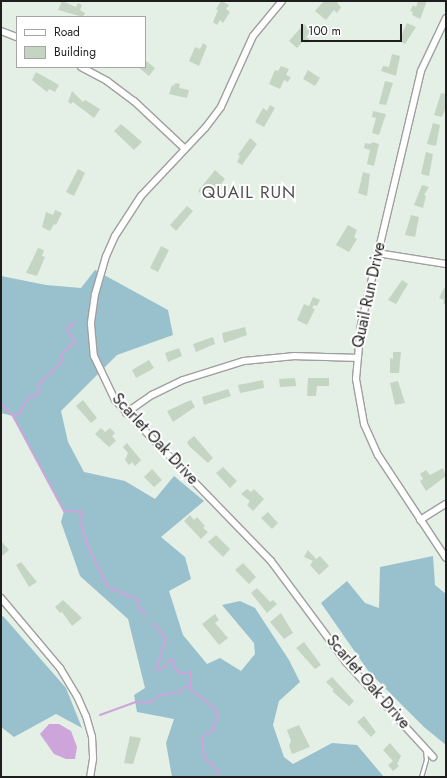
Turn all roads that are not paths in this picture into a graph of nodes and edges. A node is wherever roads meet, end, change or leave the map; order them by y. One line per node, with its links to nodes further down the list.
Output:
1 (282, 1): 6 (street, Scarlet Oak Drive)
2 (446, 18): 7 (street, Quail Run Drive)
3 (1, 31): 4 (street)
4 (16, 37)
5 (83, 68): 6 (street)
6 (184, 148): 10 (street, Scarlet Oak Drive)
7 (378, 253): 8 (street); 9 (street, Quail Run Drive)
8 (446, 264)
9 (357, 358): 10 (street); 12 (street, Quail Run Drive)
10 (126, 413): 16 (street, Scarlet Oak Drive)
11 (446, 504): 12 (street)
12 (420, 520): 13 (street, Quail Run Drive)
13 (446, 558)
14 (1, 598): 15 (street)
15 (3, 605): 18 (street)
16 (425, 748): 17 (street, Scarlet Oak Drive); 19 (lane)
17 (434, 757)
18 (90, 777)
19 (421, 777)

